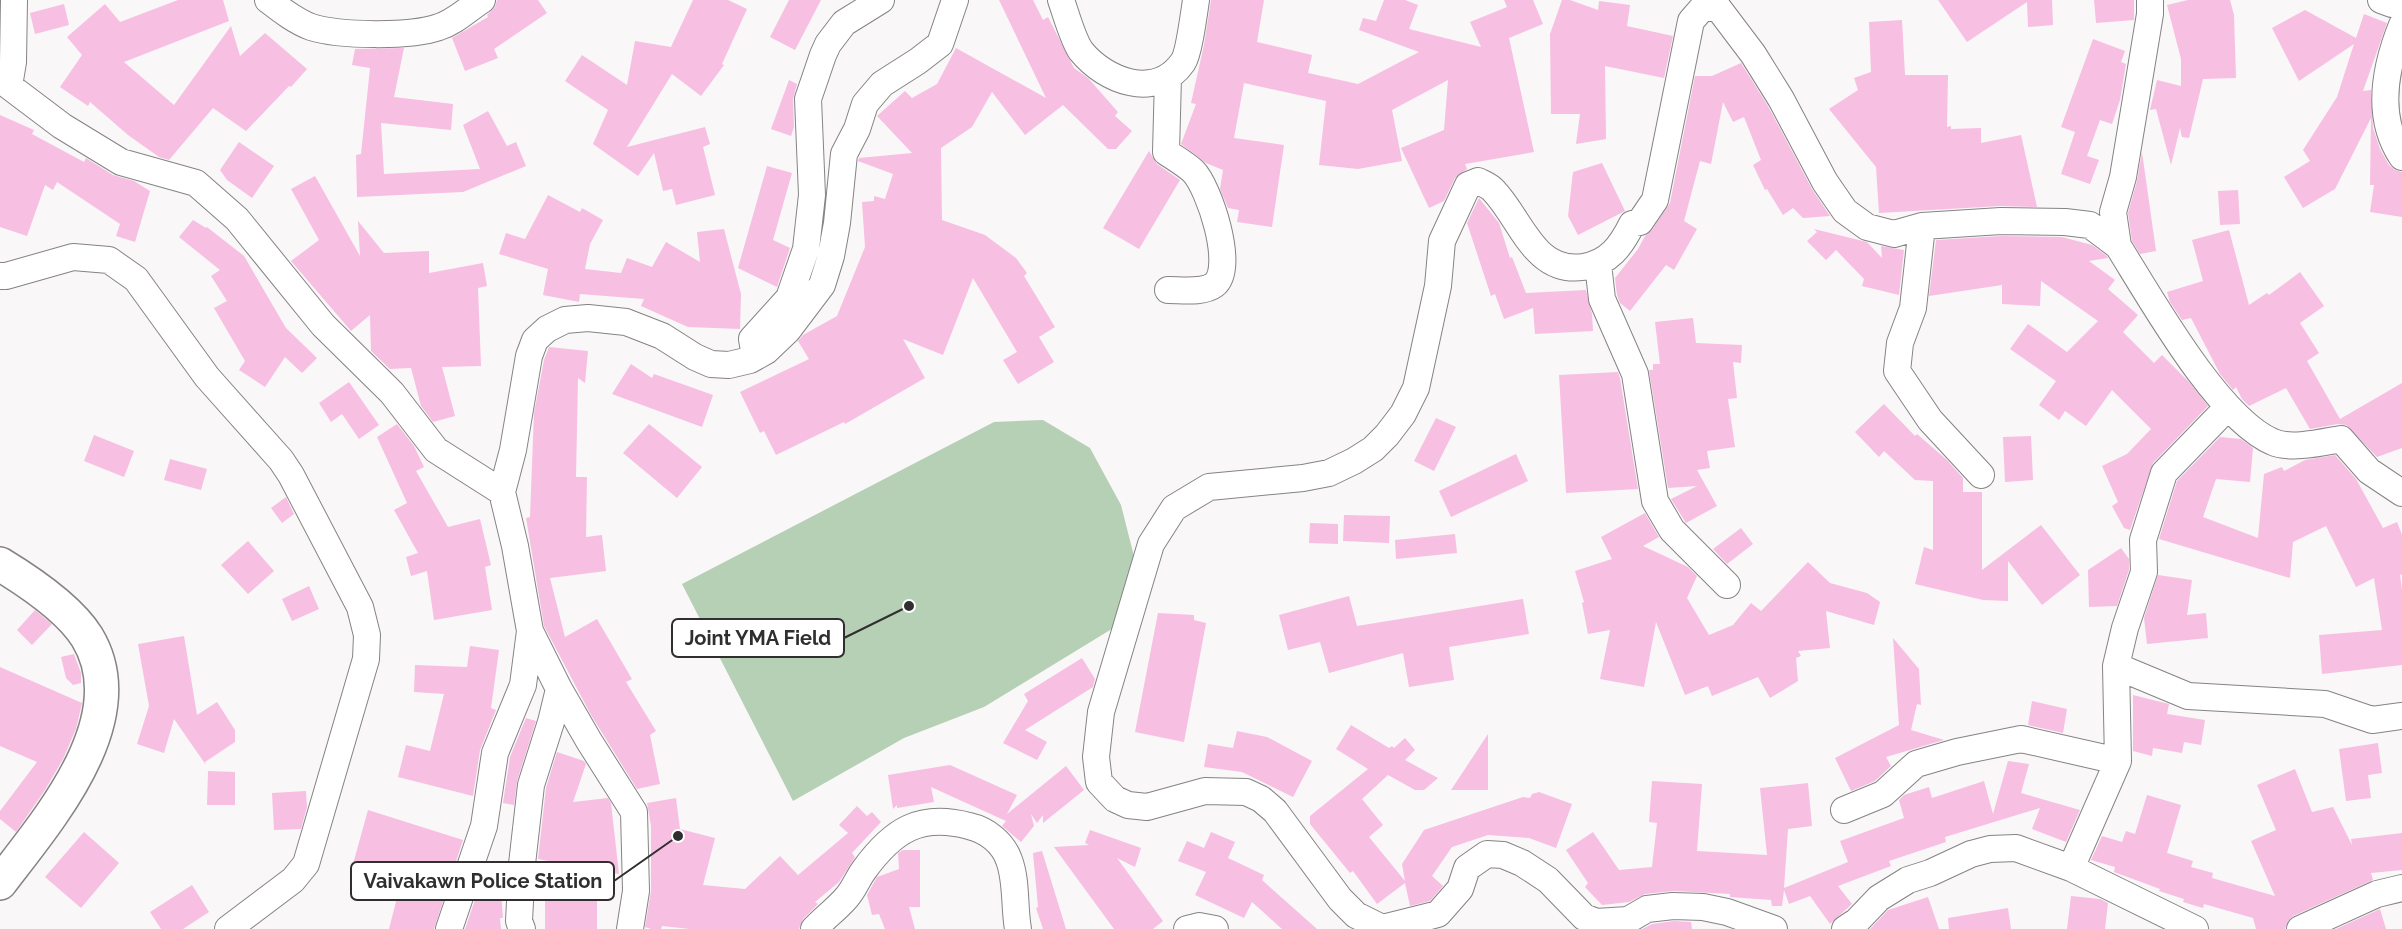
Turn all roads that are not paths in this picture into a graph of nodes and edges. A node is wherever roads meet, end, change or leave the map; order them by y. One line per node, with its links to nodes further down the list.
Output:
1 (15, 0): 13 (street)
2 (268, 0): 3 (street)
3 (482, 0)
4 (881, 0): 20 (street)
5 (955, 0): 20 (street)
6 (1061, 0): 12 (street)
7 (1196, 0): 12 (street)
8 (2150, 0): 16 (street)
9 (2381, 0): 10 (street)
10 (2402, 4)
11 (2402, 25): 14 (street)
12 (1168, 77): 19 (street)
13 (5, 81): 23 (street)
14 (2402, 157)
15 (1922, 226): 16 (street); 17 (street); 22 (street)
16 (2118, 246): 21 (street)
17 (1598, 264): 26 (street); 44 (street)
18 (0, 276): 36 (street)
19 (1168, 290)
20 (755, 357): 23 (street)
21 (2228, 407): 24 (street); 28 (street)
22 (1981, 475)
23 (502, 492): 27 (street)
24 (2402, 493)
25 (0, 564): 34 (highway)
26 (1726, 585)
27 (530, 631): 29 (street); 37 (street)
28 (2116, 666): 30 (street); 31 (street)
29 (559, 689): 38 (street); 39 (street)
30 (2402, 716)
31 (2118, 761): 32 (street); 33 (street)
32 (1844, 810)
33 (2071, 868): 45 (street); 46 (street)
34 (0, 883)
35 (2402, 888): 47 (street)
36 (228, 929)
37 (449, 929)
38 (522, 929)
39 (630, 929)
40 (814, 929): 41 (street)
41 (1018, 929)
42 (1186, 929): 43 (street)
43 (1215, 929)
44 (1774, 929)
45 (1845, 929)
46 (2195, 929)
47 (2300, 929)

